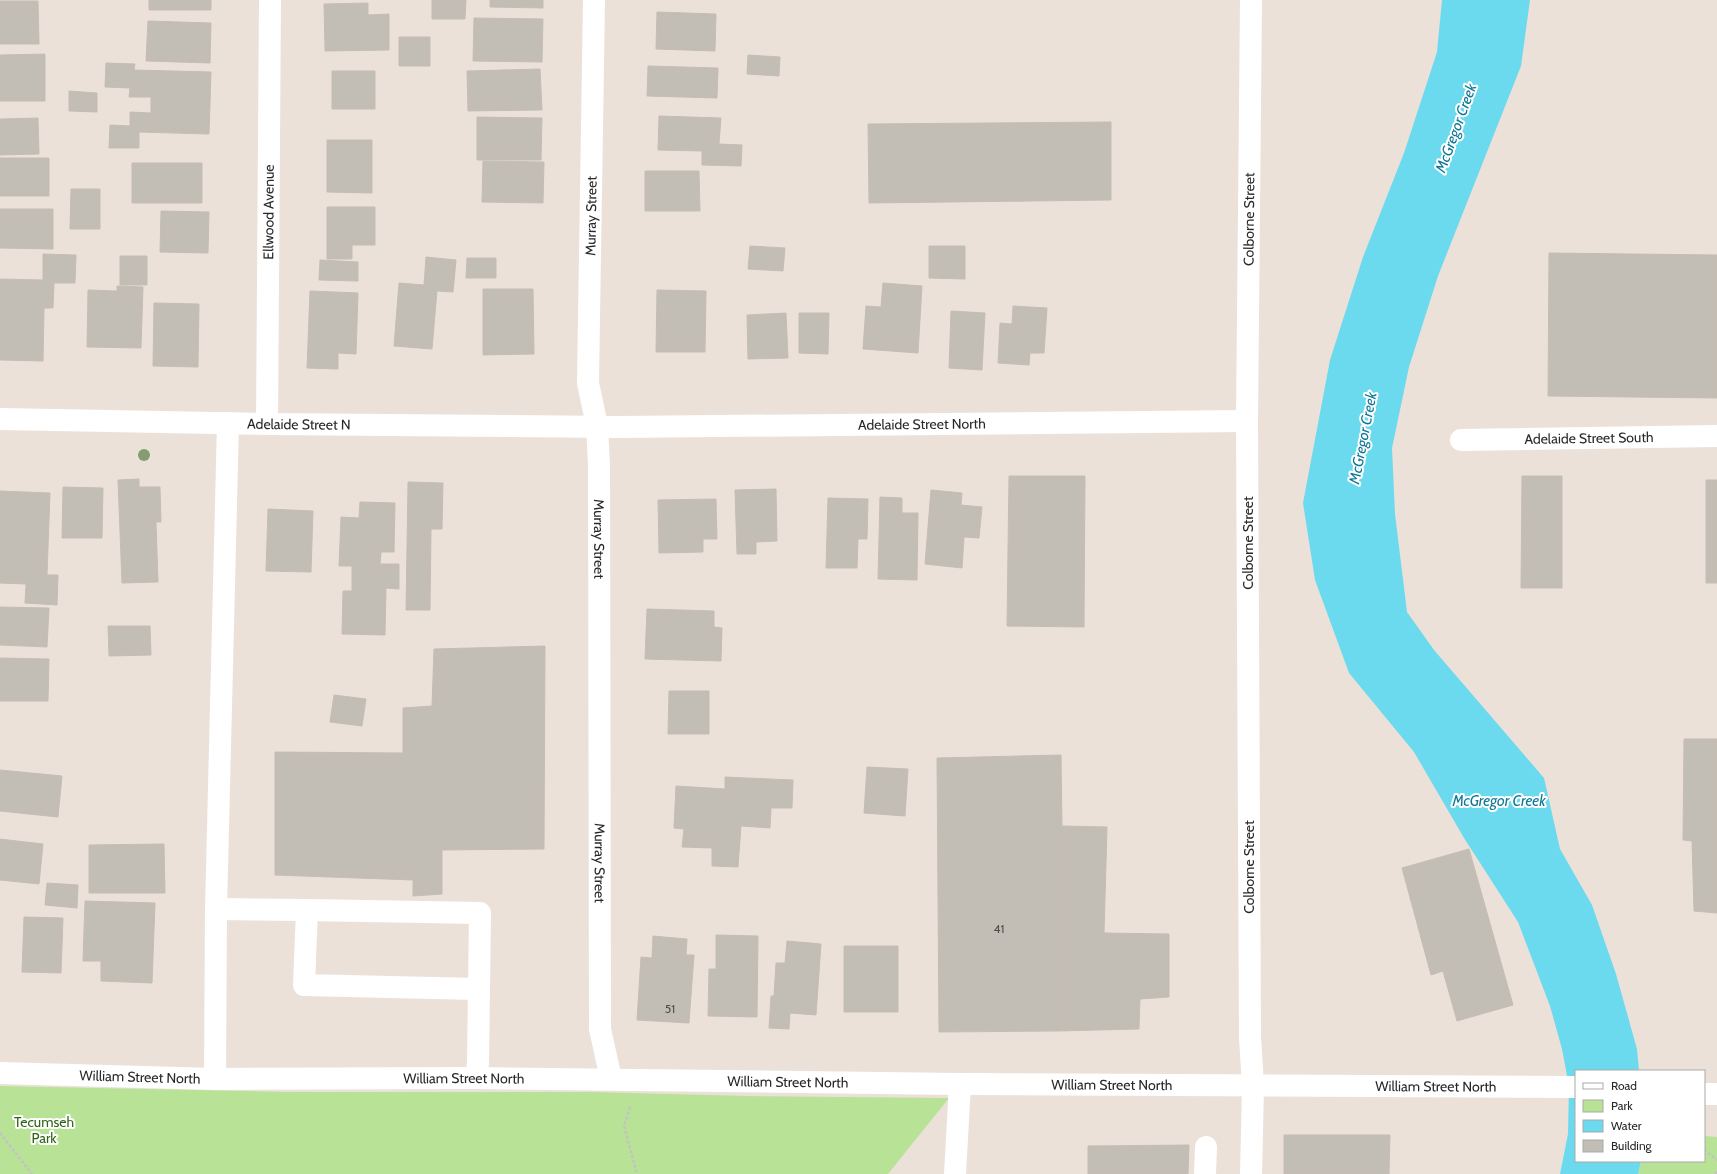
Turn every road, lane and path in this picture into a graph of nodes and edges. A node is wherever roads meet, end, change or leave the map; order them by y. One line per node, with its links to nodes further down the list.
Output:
1 (270, 0): 7 (street, Ellwood Avenue)
2 (594, 0): 8 (street, Murray Street)
3 (1251, 0): 5 (street, Colborne Street)
4 (0, 419): 6 (street, Adelaide Street N)
5 (1247, 421): 8 (street, Adelaide Street North); 19 (street, Colborne Street)
6 (228, 423): 7 (street, Adelaide Street N); 11 (street)
7 (267, 424): 8 (street, Adelaide Street N)
8 (597, 426): 17 (street, Murray Street)
9 (1717, 436): 10 (street, Adelaide Street South)
10 (1461, 440)
11 (216, 909): 12 (street); 16 (street)
12 (307, 910): 13 (street); 13 (street)
13 (478, 990): 15 (street)
14 (0, 1073): 16 (street, William Street North)
15 (476, 1078): 16 (street, William Street North); 17 (street, William Street North)
16 (215, 1079)
17 (611, 1079): 18 (street, William Street North); 29 (path)
18 (960, 1084): 19 (street, William Street North); 30 (street)
19 (1252, 1086): 20 (street, William Street North); 32 (street, Colborne Street)
20 (1575, 1087)
21 (1705, 1094): 22 (street)
22 (1717, 1094)
23 (0, 1133): 28 (path)
24 (1206, 1147): 31 (street)
25 (1705, 1151): 26 (path)
26 (1717, 1160)
27 (1717, 1169): 33 (path)
28 (32, 1174)
29 (637, 1174)
30 (955, 1174)
31 (1205, 1174)
32 (1251, 1174)
33 (1716, 1174)

